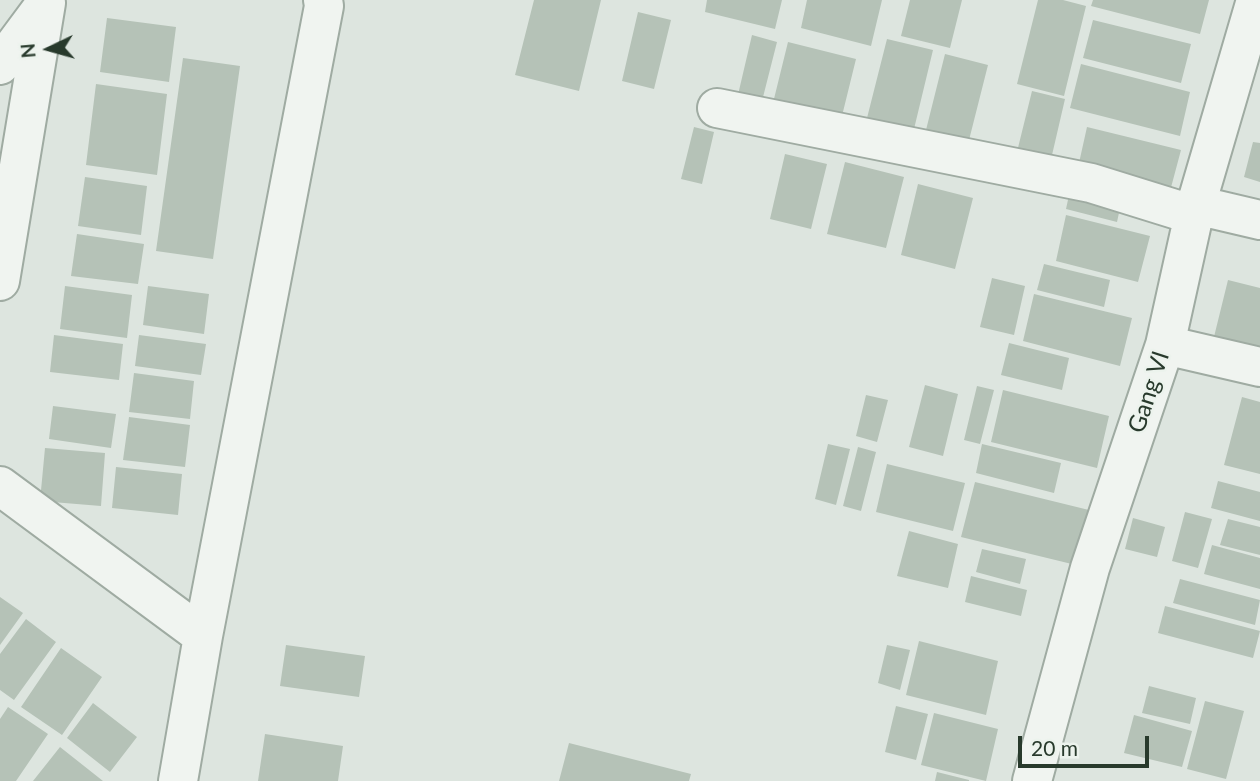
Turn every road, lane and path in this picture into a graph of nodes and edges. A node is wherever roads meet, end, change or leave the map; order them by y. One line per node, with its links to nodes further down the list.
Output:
1 (323, 0): 12 (street)
2 (1256, 0): 6 (street, Gang VI)
3 (47, 2): 4 (street); 8 (street)
4 (0, 65)
5 (717, 108): 6 (street)
6 (1195, 210): 7 (street); 9 (street, Gang VI)
7 (1260, 220)
8 (0, 281)
9 (1165, 345): 10 (street); 14 (street, Gang VI)
10 (1260, 367)
11 (0, 486): 12 (street)
12 (203, 636): 13 (street)
13 (178, 781)
14 (1032, 781)

